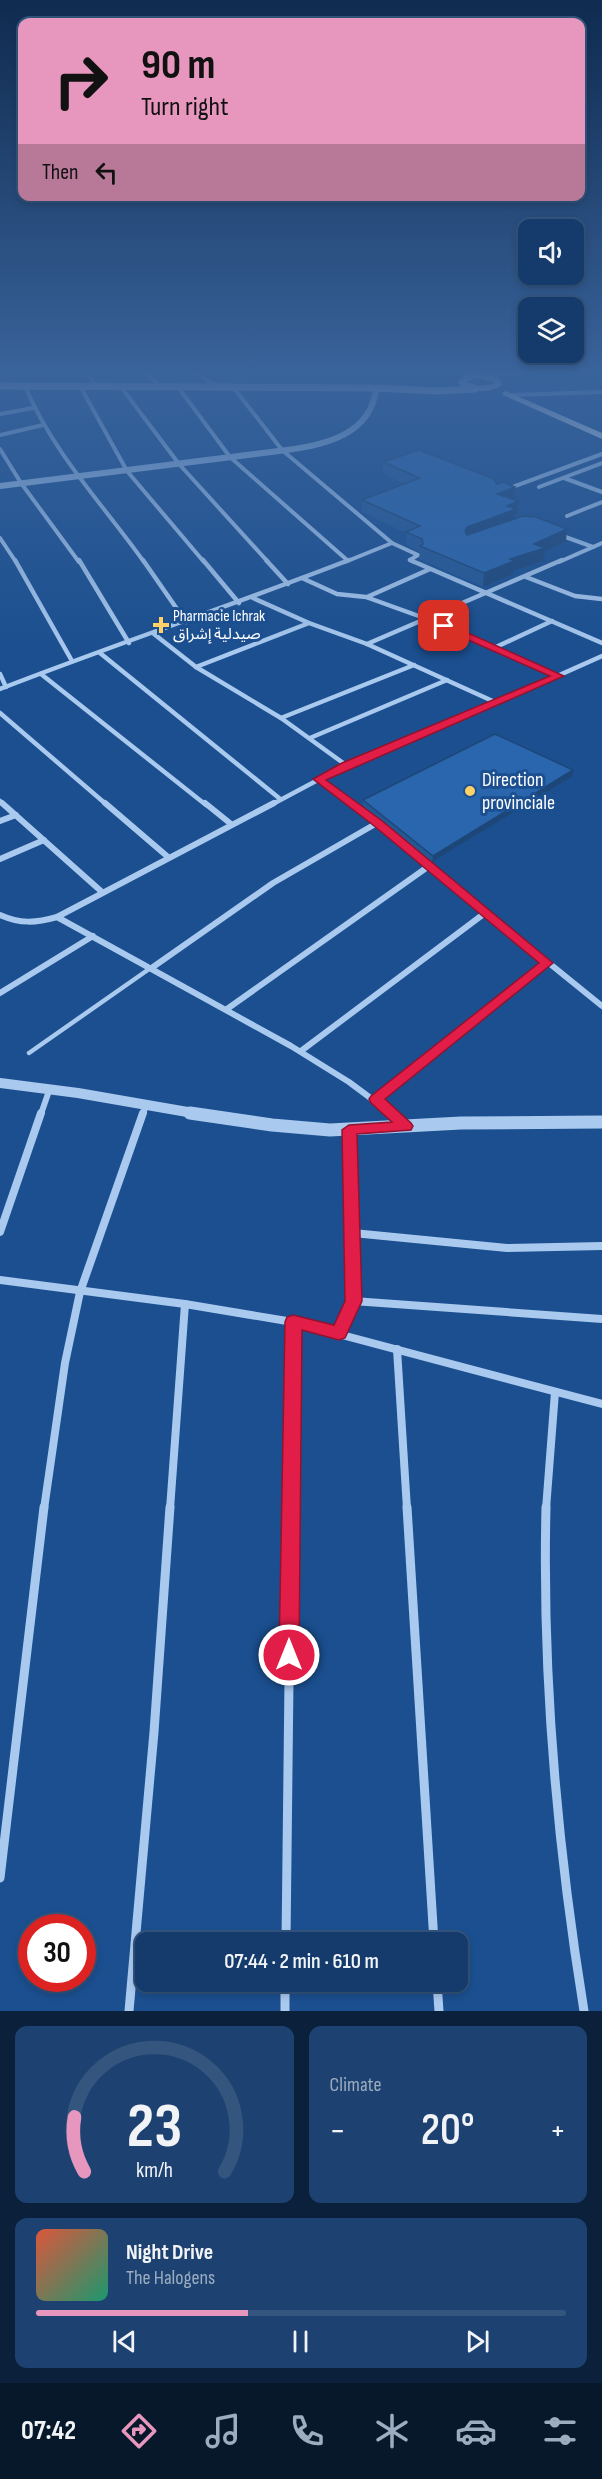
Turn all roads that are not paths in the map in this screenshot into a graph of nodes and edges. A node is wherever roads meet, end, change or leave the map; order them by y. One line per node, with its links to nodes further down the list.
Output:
1 (9, 464): 12 (street)
2 (66, 464): 10 (street)
3 (123, 464): 9 (street)
4 (179, 464): 9 (street); 28 (street)
5 (238, 464): 24 (street)
6 (298, 464): 21 (street)
7 (575, 464): 15 (street)
8 (600, 464): 11 (street)
9 (127, 471): 10 (street); 33 (street)
10 (74, 476): 12 (street); 36 (street)
11 (564, 477): 14 (street); 16 (street)
12 (21, 483): 13 (street); 39 (street)
13 (0, 486)
14 (539, 487)
15 (497, 492)
16 (602, 492)
17 (602, 502): 18 (street)
18 (567, 516)
19 (555, 533): 23 (street)
20 (0, 538): 45 (street)
21 (392, 543): 24 (street); 25 (street)
22 (602, 543): 23 (street)
23 (593, 547): 26 (street)
24 (347, 560): 27 (street)
25 (430, 569): 29 (street); 30 (street)
26 (526, 577): 29 (street); 32 (street)
27 (302, 578): 28 (street); 30 (street)
28 (288, 584): 31 (street)
29 (486, 594): 34 (street); 35 (street)
30 (366, 597): 34 (street)
31 (253, 598): 33 (street); 37 (street)
32 (602, 599)
33 (239, 603): 36 (street)
34 (427, 619): 41 (street); 42 (street)
35 (552, 621): 40 (street); 42 (street)
36 (186, 622): 38 (street)
37 (309, 622): 41 (street); 47 (street)
38 (154, 634): 39 (street); 47 (street)
39 (129, 643): 43 (street)
40 (602, 643)
41 (367, 644): 46 (street)
42 (496, 647): 50 (street)
43 (100, 653): 45 (street); 59 (street)
44 (602, 656): 50 (street)
45 (72, 661): 49 (street)
46 (414, 665): 51 (street); 55 (street)
47 (196, 667): 55 (street)
48 (0, 674): 52 (street)
49 (41, 674): 52 (street); 64 (street)
50 (559, 676): 53 (street)
51 (447, 680): 53 (street); 56 (street)
52 (3, 688)
53 (497, 703): 57 (street)
54 (0, 713): 66 (street)
55 (281, 718): 56 (street)
56 (310, 738): 57 (street)
57 (346, 765): 58 (street)
58 (319, 779): 59 (street); 63 (street)
59 (279, 798): 64 (street)
60 (0, 801): 61 (street)
61 (16, 815): 62 (street); 65 (street)
62 (0, 821)
63 (377, 823): 68 (street); 75 (street)
64 (231, 824): 66 (street)
65 (44, 840): 67 (street); 69 (street)
66 (168, 857): 69 (street)
67 (0, 859)
68 (429, 866): 70 (street); 78 (street)
69 (102, 892): 72 (street)
70 (485, 913): 74 (street); 79 (street)
71 (0, 915): 72 (street)
72 (57, 917): 73 (street)
73 (93, 936): 75 (street); 76 (street)
74 (547, 963): 77 (street); 83 (street)
75 (153, 967): 78 (street); 80 (lane)
76 (0, 993)
77 (602, 1006)
78 (227, 1009): 79 (street)
79 (301, 1051): 83 (street)
80 (29, 1053)
81 (0, 1083): 82 (street)
82 (50, 1088): 84 (street); 88 (street)
83 (376, 1099): 86 (street)
84 (146, 1105): 87 (street); 92 (street)
85 (602, 1122): 86 (street)
86 (405, 1126): 87 (street)
87 (349, 1130): 89 (street)
88 (0, 1232)
89 (353, 1233): 90 (street); 93 (street)
90 (602, 1246)
91 (0, 1280): 92 (street)
92 (80, 1292): 94 (street); 101 (street)
93 (353, 1301): 95 (street); 97 (street)
94 (185, 1304): 96 (street); 106 (street)
95 (602, 1319)
96 (293, 1322): 97 (street); 102 (street)
97 (339, 1333): 98 (street)
98 (397, 1349): 99 (street); 103 (street)
99 (555, 1392): 100 (street); 109 (street)
100 (602, 1404)
101 (0, 1878)
102 (286, 1932)
103 (433, 1932)
104 (285, 1992): 107 (street)
105 (438, 1992): 108 (street)
106 (129, 2011)
107 (285, 2011)
108 (439, 2011)
109 (584, 2011)

